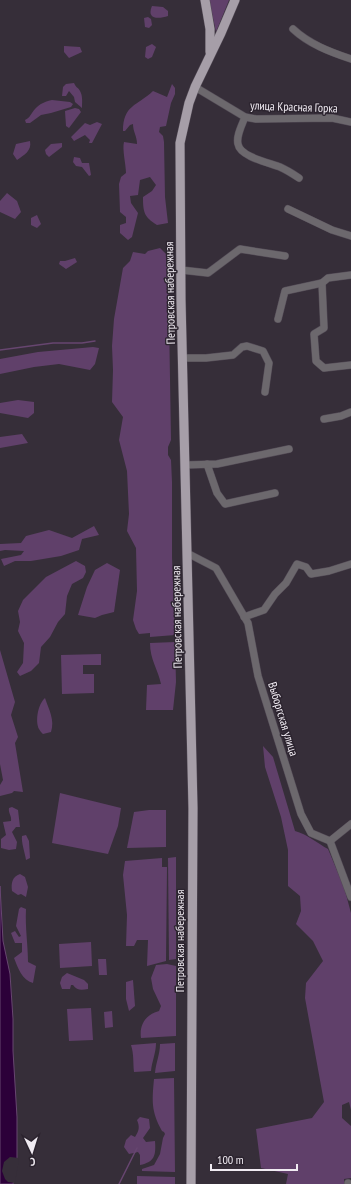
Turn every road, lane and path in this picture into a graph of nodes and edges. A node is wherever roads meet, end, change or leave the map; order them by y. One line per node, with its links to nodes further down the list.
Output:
1 (205, 0): 4 (main road, Петровская набережная)
2 (235, 0): 4 (main road, Петровская набережная)
3 (293, 29): 5 (street)
4 (210, 56): 6 (main road, Петровская набережная)
5 (351, 59)
6 (195, 87): 7 (street, улица Красная Горка); 13 (main road, Петровская набережная)
7 (245, 117): 8 (street, улица Красная Горка); 9 (street)
8 (351, 122)
9 (299, 178)
10 (288, 210): 11 (street)
11 (351, 236)
12 (285, 256): 13 (street)
13 (181, 270): 17 (main road, Петровская набережная)
14 (351, 275): 15 (street)
15 (322, 283): 16 (street); 18 (street)
16 (278, 319)
17 (183, 358): 19 (street); 24 (main road, Петровская набережная)
18 (351, 365)
19 (265, 392)
20 (351, 412): 21 (street)
21 (324, 419)
22 (289, 449): 23 (street)
23 (207, 464): 24 (street); 25 (street)
24 (185, 465): 26 (main road, Петровская набережная)
25 (275, 493)
26 (187, 553): 28 (street, Выборгская улица); 32 (main road, Петровская набережная)
27 (351, 564): 28 (street)
28 (244, 617): 30 (street, Выборгская улица)
29 (351, 824): 30 (street)
30 (330, 841): 31 (street)
31 (351, 898)
32 (191, 1184)

